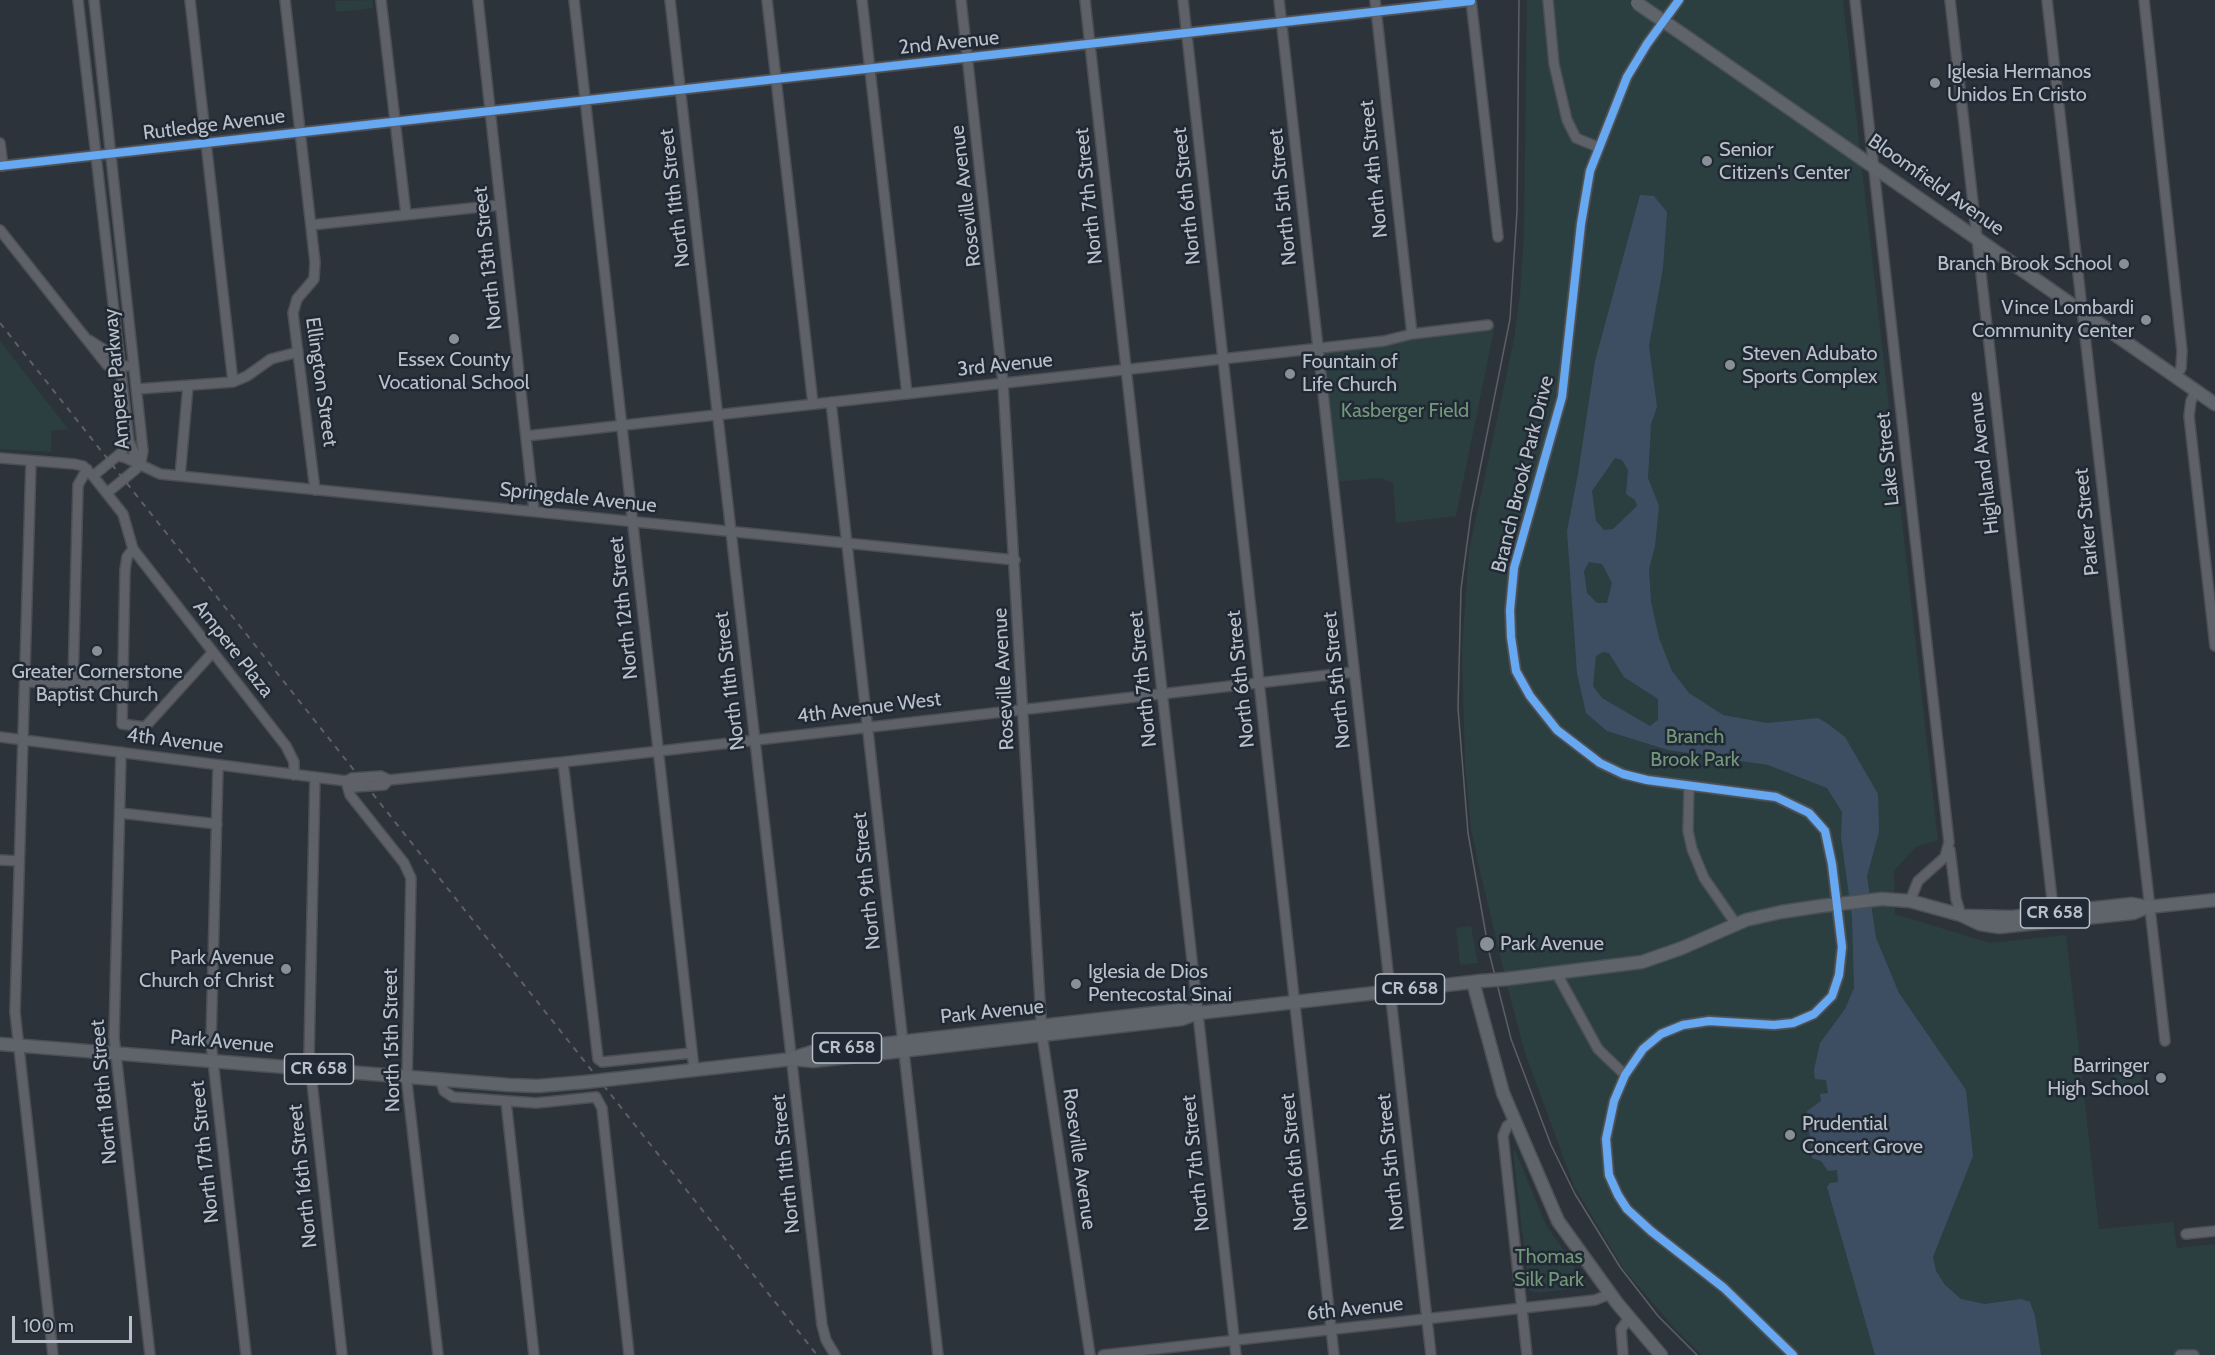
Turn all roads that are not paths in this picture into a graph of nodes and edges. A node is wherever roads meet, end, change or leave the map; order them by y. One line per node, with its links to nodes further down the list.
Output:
1 (78, 0): 41 (street, Ampere Parkway)
2 (94, 0): 40 (street, Ampere Parkway)
3 (190, 0): 38 (street)
4 (285, 0): 36 (street, Ellington Street)
5 (381, 0): 35 (street)
6 (478, 0): 33 (street, North 13th Street)
7 (574, 0): 32 (street, North 12th Street)
8 (670, 0): 31 (street, North 11th Street)
9 (766, 0): 30 (street)
10 (862, 0): 29 (street)
11 (961, 0): 28 (street, Roseville Avenue)
12 (1085, 0): 27 (street, North 7th Street)
13 (1183, 0): 26 (street, North 6th Street)
14 (1279, 0): 25 (street, North 5th Street)
15 (1375, 0): 24 (street, North 4th Street)
16 (1548, 0): 39 (street)
17 (1679, 0): 39 (street, Branch Brook Park Drive)
18 (1855, 0): 43 (street, Lake Street)
19 (1950, 0): 49 (street, Highland Avenue)
20 (2047, 0): 50 (street, Parker Street)
21 (2144, 0): 62 (street)
22 (1471, 1): 24 (street, 2nd Avenue); 48 (street)
23 (1635, 1): 43 (main road, Bloomfield Avenue, bridge)
24 (1376, 12): 25 (street, 2nd Avenue); 53 (street, North 4th Street)
25 (1281, 22): 26 (street, 2nd Avenue); 56 (street, North 5th Street)
26 (1187, 33): 27 (street, 2nd Avenue); 58 (street, North 6th Street)
27 (1090, 44): 28 (street, 2nd Avenue); 61 (street, North 7th Street)
28 (968, 57): 29 (street, 2nd Avenue); 64 (street, Roseville Avenue)
29 (870, 68): 30 (street, 2nd Avenue); 68 (street)
30 (776, 79): 31 (street, 2nd Avenue); 70 (street)
31 (680, 89): 32 (street, 2nd Avenue); 72 (street, North 11th Street)
32 (585, 100): 33 (street, 2nd Avenue); 73 (street, North 12th Street)
33 (490, 111): 34 (street, 2nd Avenue); 44 (street, North 13th Street)
34 (431, 118): 35 (street, Rutledge Avenue)
35 (395, 121): 36 (street, Rutledge Avenue); 45 (street)
36 (300, 132): 38 (street, Rutledge Avenue); 46 (street, Ellington Street)
37 (0, 142): 42 (street)
38 (206, 143): 40 (street, Rutledge Avenue); 63 (street)
39 (1598, 147): 111 (street, Branch Brook Park Drive)
40 (111, 154): 41 (street, Rutledge Avenue); 59 (street, Ampere Parkway)
41 (96, 155): 42 (street, Rutledge Avenue); 52 (street, Ampere Parkway)
42 (1, 166)
43 (1874, 166): 49 (main road, Bloomfield Avenue); 114 (street, Lake Street)
44 (500, 205): 45 (street); 74 (street, North 13th Street)
45 (406, 215): 46 (street)
46 (311, 225): 57 (street, Ellington Street)
47 (0, 230): 54 (street)
48 (1498, 237)
49 (1976, 237): 50 (main road, Bloomfield Avenue); 121 (street, Highland Avenue)
50 (2081, 310): 62 (main road, Bloomfield Avenue); 119 (street, Parker Street)
51 (1488, 325): 53 (street, 3rd Avenue)
52 (116, 333): 55 (street); 60 (street, Ampere Parkway)
53 (1412, 334): 56 (street, 3rd Avenue)
54 (84, 337): 55 (street); 60 (street)
55 (97, 344): 60 (street)
56 (1318, 348): 58 (street, 3rd Avenue); 92 (street, North 5th Street)
57 (298, 352): 63 (street); 82 (street, Ellington Street)
58 (1223, 358): 61 (street, 3rd Avenue); 94 (street, North 6th Street)
59 (135, 365): 60 (street); 66 (street, Ampere Parkway)
60 (120, 366): 75 (street, Ampere Parkway)
61 (1126, 369): 64 (street, 3rd Avenue); 97 (street, North 7th Street)
62 (2176, 376): 67 (main road, Bloomfield Avenue)
63 (233, 382): 65 (street)
64 (1004, 383): 68 (street, 3rd Avenue); 89 (street, Roseville Avenue)
65 (188, 386): 66 (street); 81 (street)
66 (137, 389): 79 (street, Ampere Parkway)
67 (2196, 391): 71 (main road, Bloomfield Avenue); 90 (street)
68 (906, 394): 69 (street, 3rd Avenue)
69 (831, 402): 70 (street, 3rd Avenue); 87 (street, North 9th Street)
70 (813, 404): 72 (street, 3rd Avenue)
71 (2215, 404)
72 (718, 415): 73 (street, 3rd Avenue); 86 (street, North 11th Street)
73 (622, 425): 74 (street, 3rd Avenue); 85 (street, North 12th Street)
74 (526, 436): 84 (street, North 13th Street)
75 (129, 441): 76 (street); 79 (street, Ampere Parkway)
76 (118, 456): 79 (street, Springdale Avenue); 80 (street)
77 (0, 458): 78 (street)
78 (31, 461): 80 (street); 93 (street)
79 (140, 465): 81 (street, Springdale Avenue); 83 (street)
80 (90, 472): 83 (street); 95 (street)
81 (180, 476): 82 (street, Springdale Avenue)
82 (315, 490): 84 (street, Springdale Avenue)
83 (107, 493): 88 (street)
84 (534, 511): 85 (street, Springdale Avenue)
85 (633, 521): 86 (street, Springdale Avenue); 103 (street, North 12th Street)
86 (731, 531): 87 (street, Springdale Avenue); 102 (street, North 11th Street)
87 (847, 543): 89 (street, Springdale Avenue); 99 (street, North 9th Street)
88 (133, 549): 91 (street, Ampere Plaza); 96 (street)
89 (1015, 560): 98 (street, Roseville Avenue)
90 (2215, 646)
91 (213, 652): 96 (street); 107 (street, Ampere Plaza)
92 (1354, 672): 94 (street, 4th Avenue West); 125 (street, North 5th Street)
93 (24, 682): 95 (street); 101 (street)
94 (1260, 682): 97 (street, 4th Avenue West); 126 (street, North 6th Street)
95 (73, 684): 96 (street)
96 (123, 685)
97 (1162, 692): 98 (street, 4th Avenue West); 127 (street, North 7th Street)
98 (1023, 708): 99 (street, 4th Avenue West); 128 (street, Roseville Avenue)
99 (867, 727): 102 (street, 4th Avenue West); 132 (street, North 9th Street)
100 (0, 737): 101 (street, 4th Avenue)
101 (23, 740): 104 (street, 4th Avenue); 116 (street)
102 (755, 740): 103 (street, 4th Avenue West); 135 (street, North 11th Street)
103 (658, 751): 105 (street, 4th Avenue West); 134 (street, North 12th Street)
104 (121, 752): 106 (street, 4th Avenue); 112 (street, North 18th Street)
105 (563, 762): 109 (street, 4th Avenue West); 134 (street)
106 (218, 765): 107 (street, 4th Avenue); 113 (street, North 17th Street)
107 (294, 775): 108 (street, 4th Avenue)
108 (315, 777): 110 (street, 4th Avenue); 137 (street, North 16th Street)
109 (389, 780): 110 (street, 4th Avenue)
110 (346, 781): 140 (street, North 15th Street)
111 (1689, 786): 122 (street); 139 (street, Branch Brook Park Drive)
112 (120, 813): 113 (street); 133 (street, North 18th Street)
113 (217, 824): 136 (street, North 17th Street)
114 (1949, 842): 118 (street); 120 (street, Lake Street)
115 (0, 860): 116 (street)
116 (19, 861): 131 (street)
117 (2215, 900): 119 (main road, Park Avenue / CR 658)
118 (1911, 901): 120 (main road, Park Avenue / CR 658); 122 (main road, Park Avenue / CR 658, bridge)
119 (2148, 907): 121 (main road, Park Avenue / CR 658); 129 (street, Parker Street)
120 (1961, 915): 121 (main road, Park Avenue / CR 658)
121 (2054, 917)
122 (1737, 924): 123 (main road, Park Avenue / CR 658)
123 (1557, 974): 124 (main road, Park Avenue / CR 658, bridge); 139 (street)
124 (1477, 982): 125 (main road, Park Avenue / CR 658); 143 (main road)
125 (1390, 991): 126 (main road, Park Avenue / CR 658); 148 (street, North 5th Street)
126 (1296, 1002): 127 (main road, Park Avenue / CR 658); 150 (street, North 6th Street)
127 (1198, 1013): 128 (main road, Park Avenue / CR 658); 151 (street, North 7th Street)
128 (1042, 1030): 132 (main road, Park Avenue / CR 658); 161 (street, Roseville Avenue)
129 (2165, 1041)
130 (0, 1044): 131 (main road, Park Avenue / CR 658)
131 (19, 1045): 133 (main road, Park Avenue / CR 658); 152 (street)
132 (903, 1046): 135 (main road, Park Avenue / CR 658); 160 (street, North 9th Street)
133 (116, 1053): 136 (main road, Park Avenue / CR 658); 153 (street, North 18th Street)
134 (692, 1053): 138 (street, North 12th Street)
135 (792, 1059): 138 (main road, Park Avenue / CR 658); 159 (street, North 11th Street)
136 (213, 1061): 137 (main road, Park Avenue / CR 658); 154 (street, North 17th Street)
137 (309, 1069): 140 (main road, Park Avenue / CR 658); 155 (street, North 16th Street)
138 (694, 1070): 141 (main road, Park Avenue / CR 658, bridge)
139 (1625, 1075): 169 (street, Branch Brook Park Drive)
140 (407, 1076): 141 (main road, Park Avenue / CR 658); 156 (street, North 15th Street)
141 (440, 1079): 142 (street)
142 (506, 1101): 157 (street); 158 (street)
143 (1515, 1120): 146 (main road); 147 (street)
144 (2215, 1231): 145 (street)
145 (2186, 1234)
146 (1610, 1294): 147 (street, 6th Avenue); 149 (main road)
147 (1522, 1308): 148 (street, 6th Avenue); 166 (street)
148 (1427, 1318): 150 (street, 6th Avenue); 165 (street, North 5th Street)
149 (1629, 1318): 167 (street); 168 (main road)
150 (1331, 1329): 151 (street, 6th Avenue); 164 (street, North 6th Street)
151 (1234, 1340): 162 (street, 6th Avenue); 163 (street, North 7th Street)
152 (53, 1355)
153 (150, 1355)
154 (246, 1355)
155 (342, 1355)
156 (438, 1355)
157 (534, 1355)
158 (629, 1355)
159 (836, 1355)
160 (938, 1355)
161 (1090, 1355)
162 (1103, 1355)
163 (1236, 1355)
164 (1334, 1355)
165 (1431, 1355)
166 (1527, 1355)
167 (1623, 1355)
168 (1661, 1355)
169 (1792, 1355)
170 (2180, 1355): 171 (street)
171 (2194, 1355)

